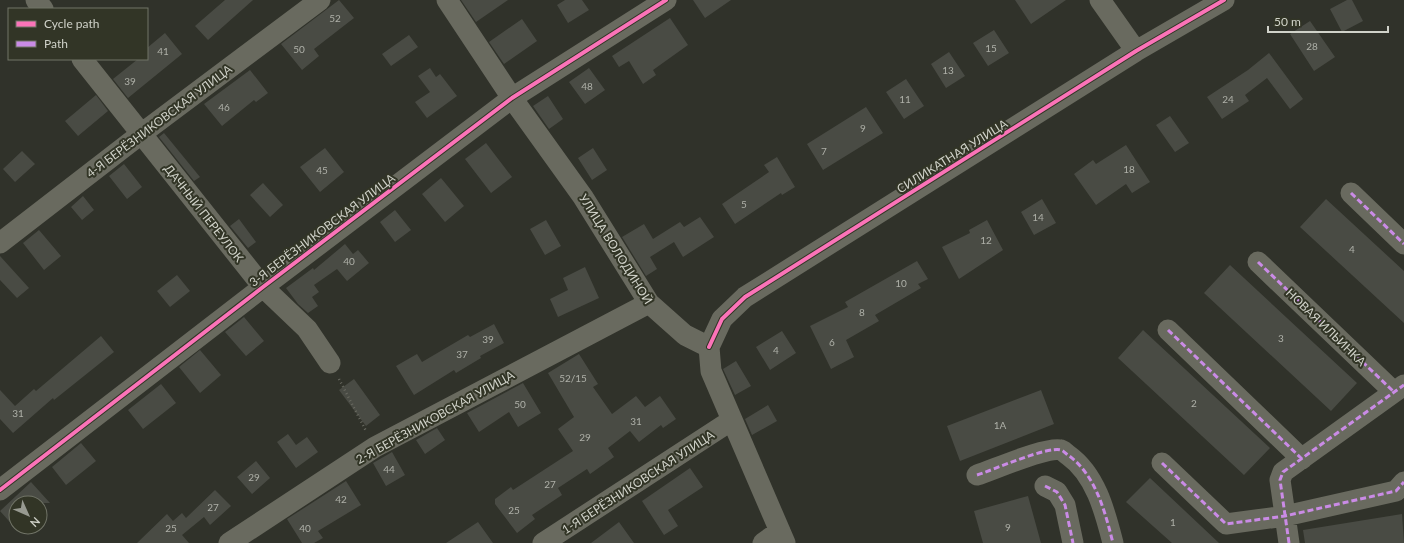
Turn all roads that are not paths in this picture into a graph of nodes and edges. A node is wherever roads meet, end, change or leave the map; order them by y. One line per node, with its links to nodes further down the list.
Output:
1 (36, 0): 7 (street)
2 (320, 0): 11 (street, 4-Я БЕРЁЗНИКОВСКАЯ УЛИЦА)
3 (447, 0): 10 (street, УЛИЦА ВОЛОДИНОЙ)
4 (666, 0): 10 (street, 3-Я БЕРЁЗНИКОВСКАЯ УЛИЦА)
5 (1100, 0): 8 (street)
6 (1224, 0): 8 (street, СИЛИКАТНАЯ УЛИЦА)
7 (42, 8)
8 (1136, 51): 19 (street, СИЛИКАТНАЯ УЛИЦА)
9 (83, 60): 11 (street, ДАЧНЫЙ ПЕРЕУЛОК)
10 (512, 98): 16 (street, 3-Я БЕРЁЗНИКОВСКАЯ УЛИЦА); 17 (street, УЛИЦА ВОЛОДИНОЙ)
11 (141, 134): 13 (street, 4-Я БЕРЁЗНИКОВСКАЯ УЛИЦА); 16 (street, ДАЧНЫЙ ПЕРЕУЛОК)
12 (1351, 193): 14 (street)
13 (0, 243)
14 (1404, 244)
15 (1258, 262): 21 (street, НОВАЯ ИЛЬИНКА)
16 (263, 287): 20 (street, ДАЧНЫЙ ПЕРЕУЛОК); 28 (street, 3-Я БЕРЁЗНИКОВСКАЯ УЛИЦА)
17 (648, 303): 19 (street, УЛИЦА ВОЛОДИНОЙ); 31 (street, 2-Я БЕРЁЗНИКОВСКАЯ УЛИЦА)
18 (1168, 330): 23 (street)
19 (708, 347): 22 (street)
20 (330, 363)
21 (1399, 389): 23 (street, НОВАЯ ИЛЬИНКА)
22 (732, 420): 30 (street); 32 (street, 1-Я БЕРЁЗНИКОВСКАЯ УЛИЦА)
23 (1302, 459): 29 (street, НОВАЯ ИЛЬИНКА)
24 (1162, 463): 29 (street)
25 (977, 476): 34 (street)
26 (1404, 482): 29 (street)
27 (1045, 486): 33 (street)
28 (0, 490)
29 (1285, 516): 35 (street, НОВАЯ ИЛЬИНКА)
30 (776, 539)
31 (229, 543)
32 (543, 543)
33 (1073, 543)
34 (1113, 543)
35 (1289, 543)

